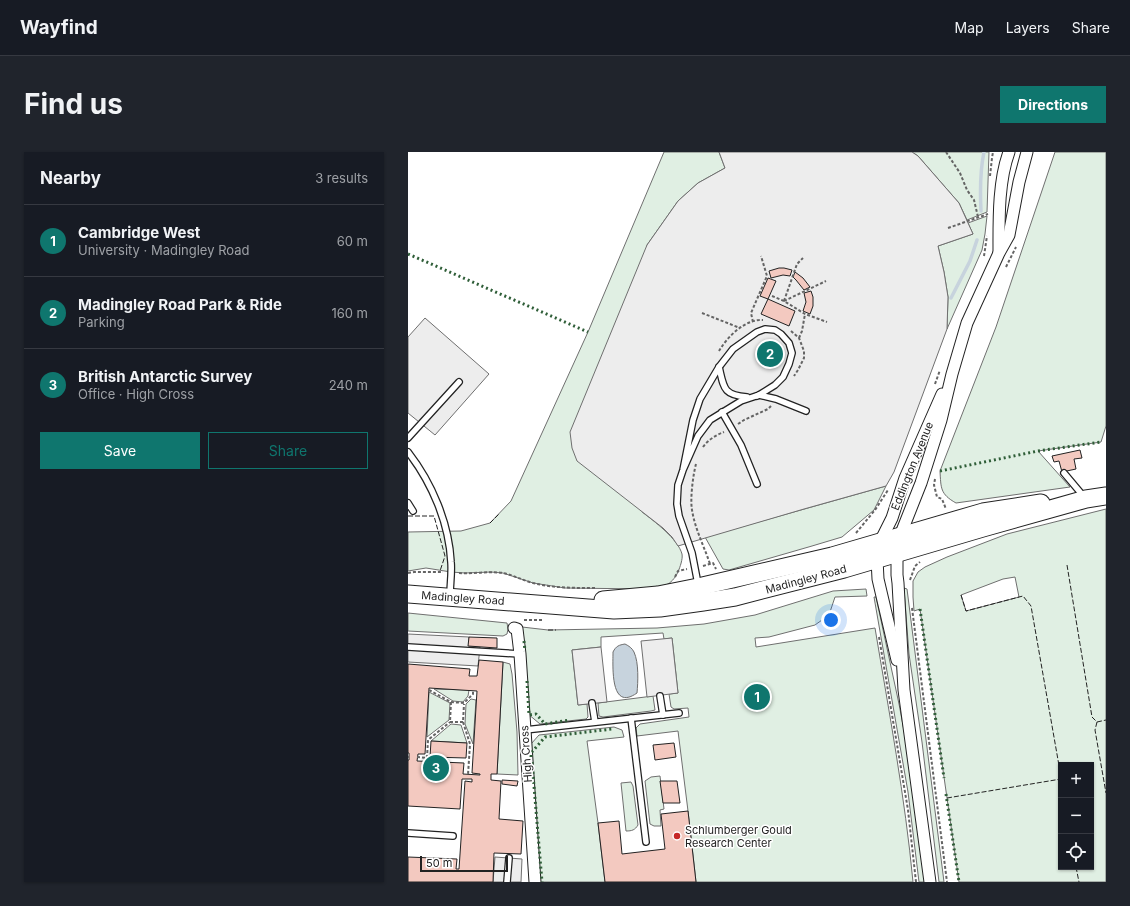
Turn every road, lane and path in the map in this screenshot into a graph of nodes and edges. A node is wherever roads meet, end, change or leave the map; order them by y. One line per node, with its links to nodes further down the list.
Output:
1 (946, 152): 5 (path)
2 (1009, 152): 8 (street, Eddington Avenue)
3 (1027, 152): 8 (street, Eddington Avenue)
4 (989, 213): 5 (path)
5 (978, 217): 6 (path)
6 (948, 228)
7 (1017, 243): 11 (path)
8 (999, 253): 25 (street, Eddington Avenue)
9 (761, 256): 18 (path)
10 (804, 258): 14 (path)
11 (1004, 270)
12 (826, 281): 14 (path)
13 (772, 296): 14 (path)
14 (784, 301): 16 (path)
15 (702, 313): 20 (path)
16 (805, 314): 19 (path); 22 (path)
17 (767, 320): 18 (path)
18 (753, 322): 20 (path)
19 (827, 322)
20 (740, 328): 23 (path)
21 (788, 328): 22 (path)
22 (799, 338): 26 (path)
23 (718, 353)
24 (719, 367): 28 (lane); 28 (lane); 37 (lane)
25 (952, 374): 48 (street, Eddington Avenue); 49 (street, Eddington Avenue)
26 (794, 376)
27 (459, 382): 33 (lane)
28 (759, 395): 29 (lane); 31 (lane)
29 (776, 399): 30 (lane); 32 (path)
30 (806, 411)
31 (722, 412): 32 (lane); 37 (lane)
32 (732, 428): 34 (path); 40 (lane)
33 (408, 438)
34 (703, 448)
35 (408, 452): 55 (lane)
36 (698, 459): 53 (path)
37 (683, 470): 54 (lane)
38 (1064, 473): 44 (lane)
39 (936, 478): 43 (path)
40 (757, 484)
41 (887, 492): 47 (path)
42 (1106, 496): 44 (main road, Madingley Road)
43 (937, 497)
44 (1086, 499): 48 (main road, Madingley Road); 50 (main road, Madingley Road)
45 (408, 503): 46 (lane)
46 (413, 511)
47 (852, 536)
48 (900, 536): 49 (main road, Madingley Road); 50 (street, Eddington Avenue)
49 (880, 542): 51 (street, Eddington Avenue); 62 (main road, Madingley Road)
50 (897, 553): 51 (main road, Madingley Road); 70 (street, Eddington Avenue)
51 (877, 560): 62 (main road, Madingley Road); 70 (street, Eddington Avenue)
52 (921, 561): 59 (path)
53 (710, 564): 54 (path); 56 (path)
54 (694, 567): 58 (path); 62 (lane)
55 (451, 572): 57 (path); 60 (path); 63 (lane)
56 (718, 572)
57 (408, 573)
58 (674, 579)
59 (909, 586)
60 (595, 588)
61 (408, 594): 63 (main road, Madingley Road)
62 (701, 594): 63 (main road, Madingley Road)
63 (450, 598)
64 (912, 608): 93 (path)
65 (514, 628): 68 (street, High Cross)
66 (879, 636): 91 (path)
67 (408, 647): 68 (lane)
68 (520, 654): 82 (street, High Cross)
69 (429, 690): 73 (path)
70 (904, 690): 92 (street)
71 (473, 691): 74 (path)
72 (660, 696): 77 (lane)
73 (451, 702): 74 (path); 79 (path)
74 (464, 704): 80 (path)
75 (592, 704): 81 (lane)
76 (678, 712): 77 (lane)
77 (663, 714): 78 (lane)
78 (631, 718): 81 (lane); 87 (lane)
79 (450, 722): 80 (path); 83 (path)
80 (463, 722): 84 (path)
81 (595, 722): 82 (lane)
82 (524, 730): 90 (street, High Cross)
83 (417, 757)
84 (468, 774)
85 (408, 833): 86 (lane)
86 (453, 836)
87 (646, 842)
88 (509, 858): 89 (lane)
89 (507, 882)
90 (535, 882)
91 (916, 882)
92 (930, 882)
93 (947, 882)

